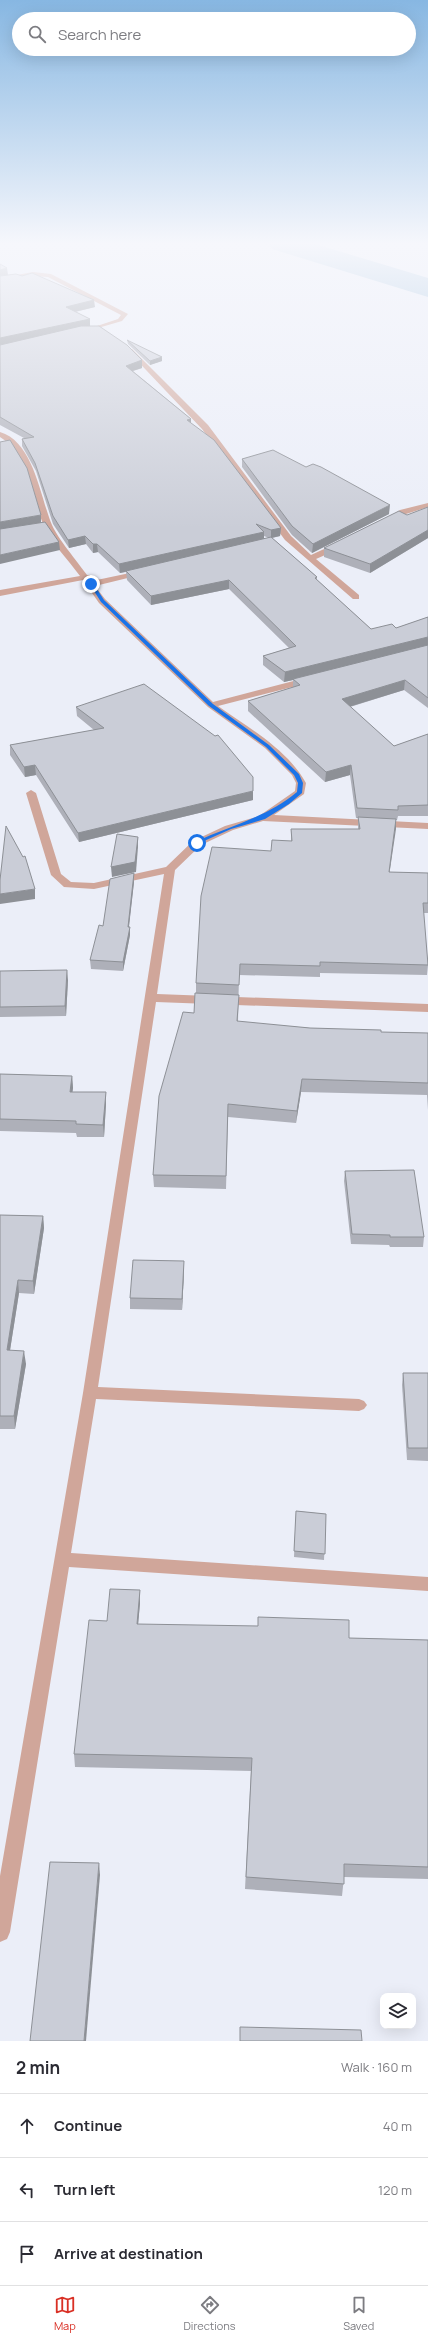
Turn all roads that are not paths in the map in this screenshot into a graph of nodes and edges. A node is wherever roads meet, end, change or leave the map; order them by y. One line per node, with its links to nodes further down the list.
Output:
1 (124, 346): 8 (street)
2 (0, 434): 4 (street)
3 (0, 442): 4 (street)
4 (13, 442): 10 (street)
5 (428, 506): 6 (street)
6 (382, 523)
7 (349, 540): 8 (street)
8 (310, 559): 12 (street)
9 (152, 570): 10 (street)
10 (89, 581): 11 (street); 14 (street)
11 (0, 594)
12 (356, 597)
13 (320, 677): 14 (street)
14 (211, 705): 16 (street)
15 (31, 792): 18 (street)
16 (263, 818): 17 (street); 18 (street)
17 (428, 826)
18 (170, 869): 19 (street)
19 (151, 998): 20 (street); 21 (street)
20 (428, 1008)
21 (90, 1393): 22 (street); 23 (street)
22 (359, 1405)
23 (62, 1559): 24 (street); 25 (street)
24 (428, 1584)
25 (0, 1932)

